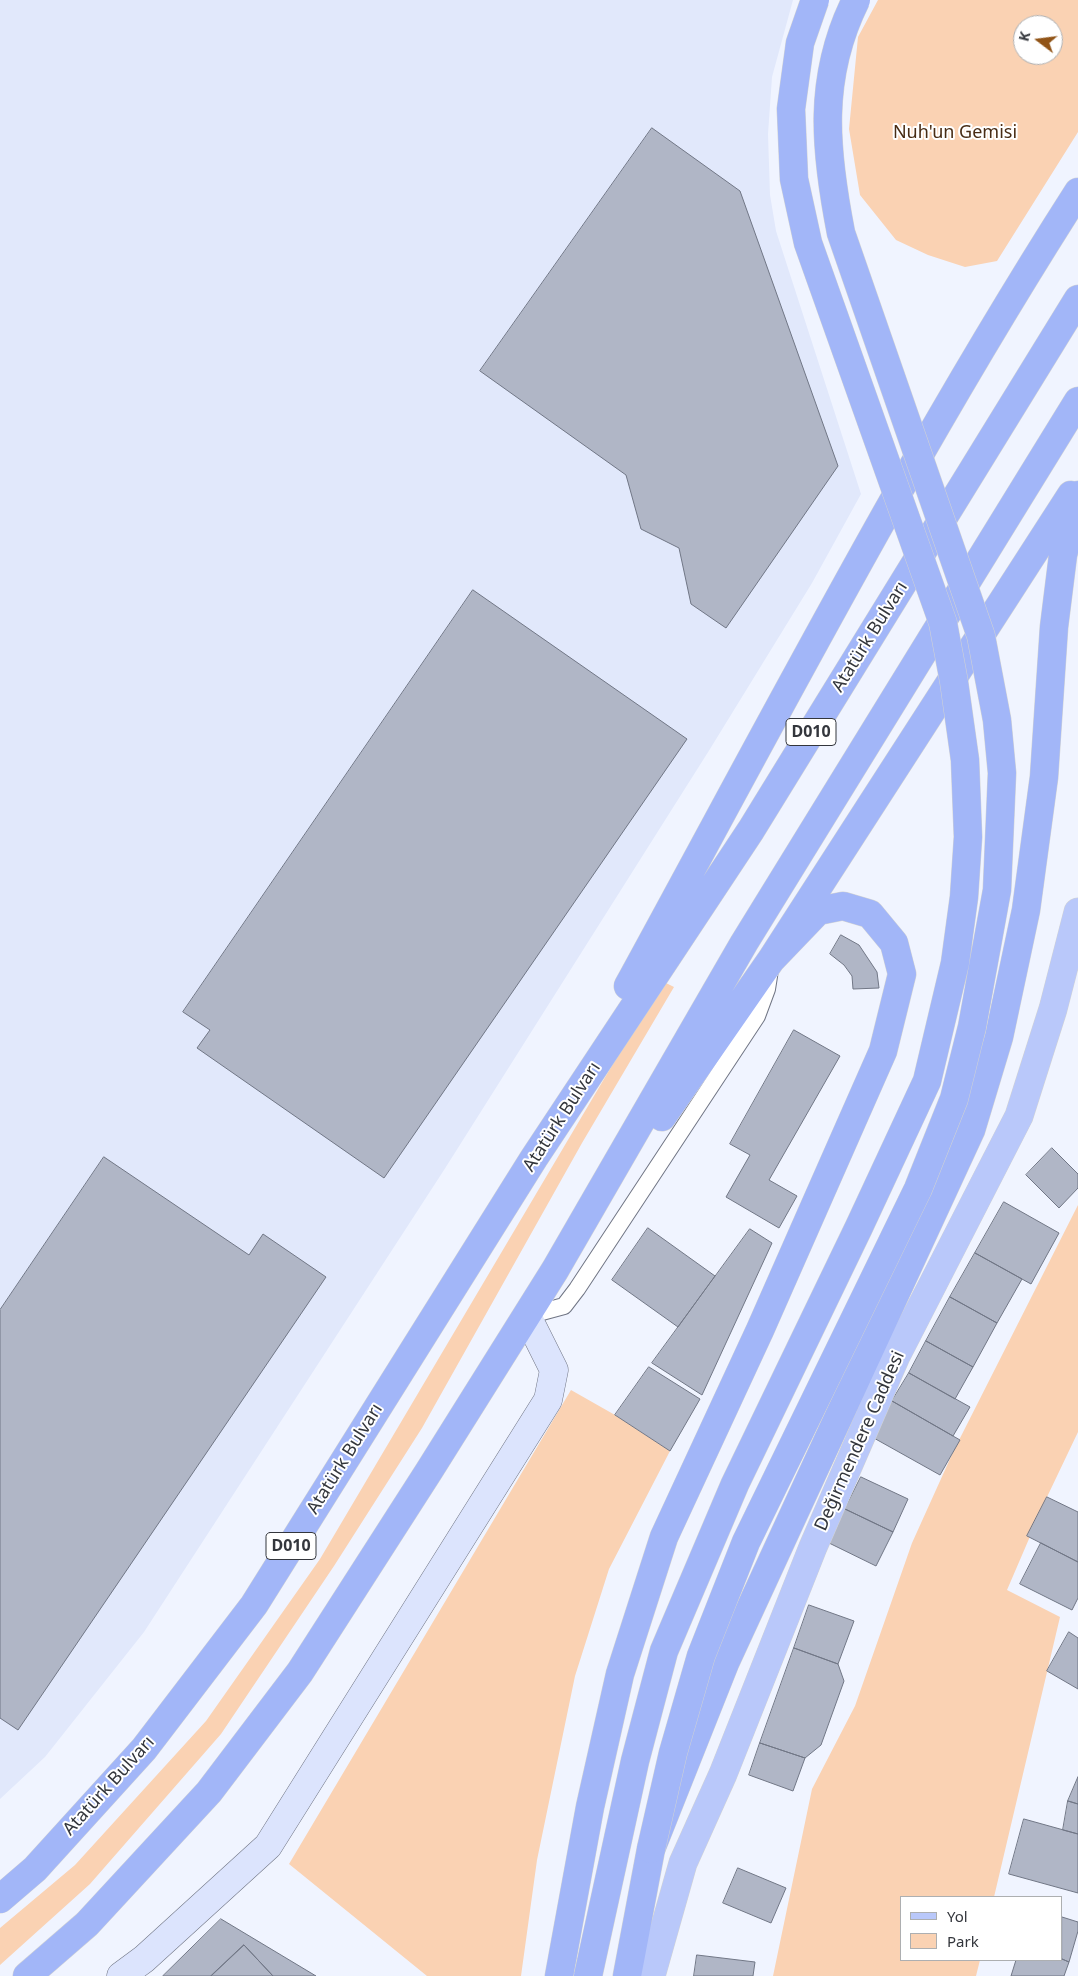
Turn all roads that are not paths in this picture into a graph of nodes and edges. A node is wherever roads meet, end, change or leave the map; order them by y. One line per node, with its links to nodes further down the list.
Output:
1 (814, 0): 18 (highway, bridge)
2 (856, 0): 13 (highway, bridge)
3 (1078, 192): 10 (highway)
4 (1078, 300): 10 (highway, Atatürk Bulvarı / D010)
5 (1078, 402): 11 (highway, D010)
6 (1078, 483): 9 (highway)
7 (1078, 495): 13 (highway, bridge)
8 (1078, 912): 20 (main road, Değirmendere Caddesi)
9 (771, 960): 11 (highway); 12 (lane); 17 (highway)
10 (534, 1158): 14 (highway, Atatürk Bulvarı / D010)
11 (555, 1270): 12 (highway, D010)
12 (527, 1316): 15 (highway, D010); 16 (main road)
13 (651, 1849): 19 (highway)
14 (0, 1899)
15 (27, 1976)
16 (120, 1976)
17 (559, 1976)
18 (588, 1976)
19 (627, 1976)
20 (651, 1976)

